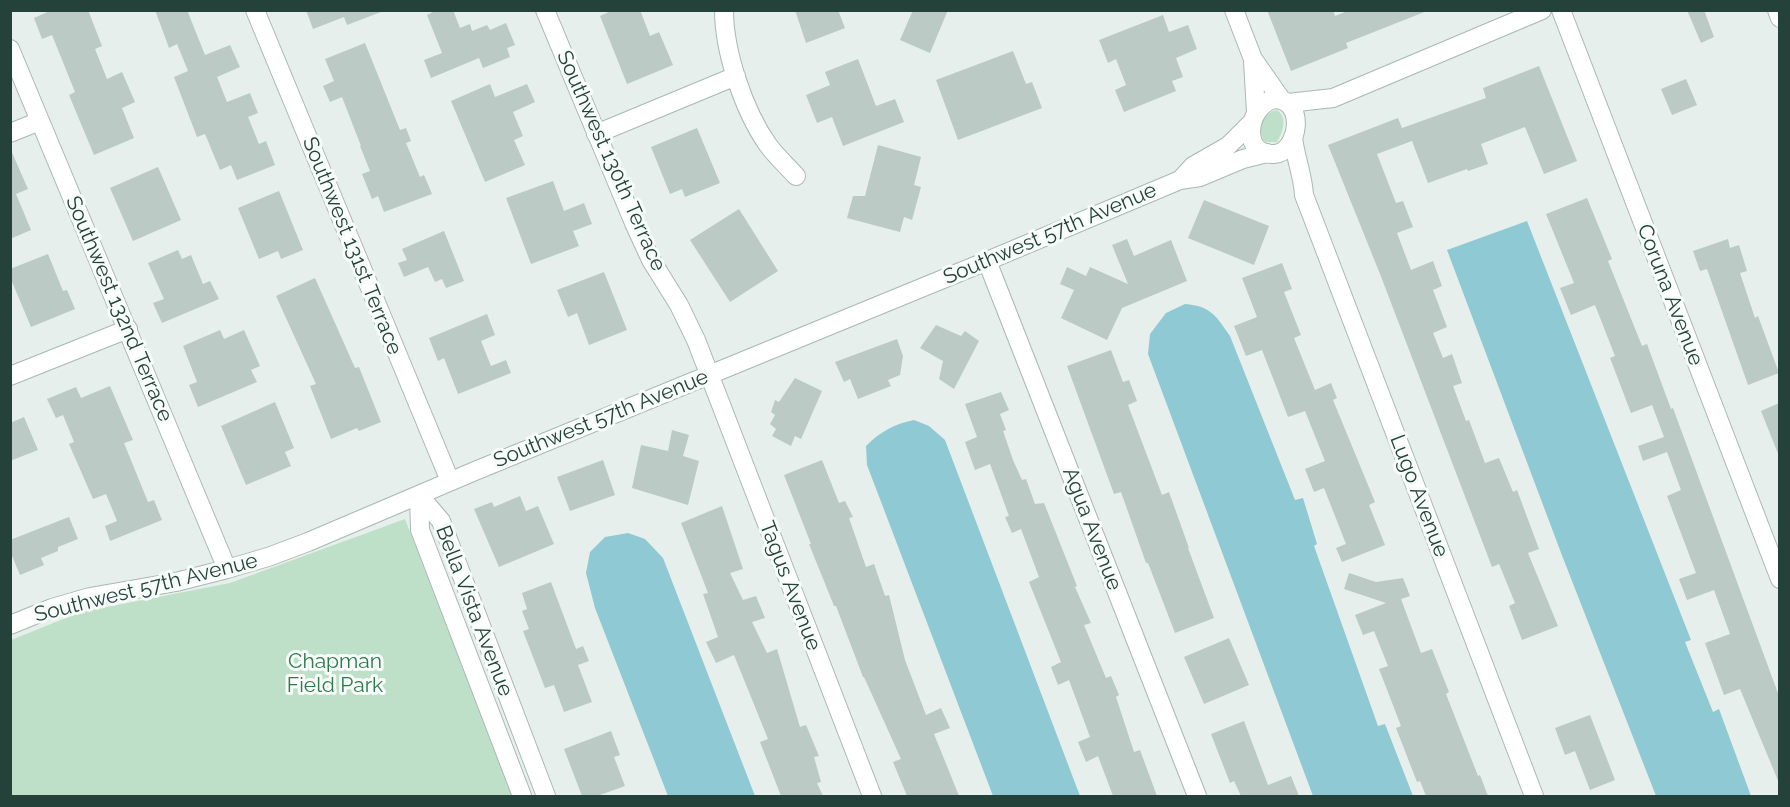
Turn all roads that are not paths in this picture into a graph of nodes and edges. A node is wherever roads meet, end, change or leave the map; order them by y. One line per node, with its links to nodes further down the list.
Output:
1 (255, 10): 27 (street, Southwest 131st Terrace)
2 (545, 10): 18 (street, Southwest 130th Terrace)
3 (724, 10): 11 (street)
4 (1234, 10): 10 (street)
5 (1542, 10): 12 (street)
6 (1561, 10): 30 (street, Coruna Avenue)
7 (1777, 10): 8 (street)
8 (1779, 18)
9 (10, 49): 15 (street, Southwest 132nd Terrace)
10 (1253, 59): 13 (street); 14 (street)
11 (736, 76): 18 (street); 20 (street)
12 (1333, 98): 13 (street); 16 (street)
13 (1285, 101): 14 (street); 16 (street)
14 (1254, 117): 19 (street); 21 (street, Southwest 57th Avenue)
15 (40, 121): 17 (street); 24 (street, Southwest 132nd Terrace)
16 (1294, 132): 19 (street); 22 (street)
17 (10, 133)
18 (596, 134): 25 (street, Southwest 130th Terrace)
19 (1269, 154): 21 (street, Southwest 57th Avenue); 22 (street)
20 (796, 176)
21 (1180, 180): 23 (street, Southwest 57th Avenue)
22 (1304, 195): 36 (street, Lugo Avenue)
23 (987, 261): 25 (street, Southwest 57th Avenue); 35 (street, Agua Avenue)
24 (128, 329): 26 (street); 29 (street, Southwest 132nd Terrace)
25 (709, 375): 27 (street, Southwest 57th Avenue); 34 (street, Tagus Avenue)
26 (10, 376)
27 (450, 481): 28 (street, Southwest 57th Avenue)
28 (419, 495): 29 (street, Southwest 57th Avenue); 32 (street, Bella Vista Avenue); 33 (street, Bella Vista Avenue)
29 (227, 569): 31 (street, Southwest 57th Avenue)
30 (1779, 579)
31 (10, 625)
32 (522, 796)
33 (546, 796)
34 (872, 796)
35 (1197, 796)
36 (1534, 796)

